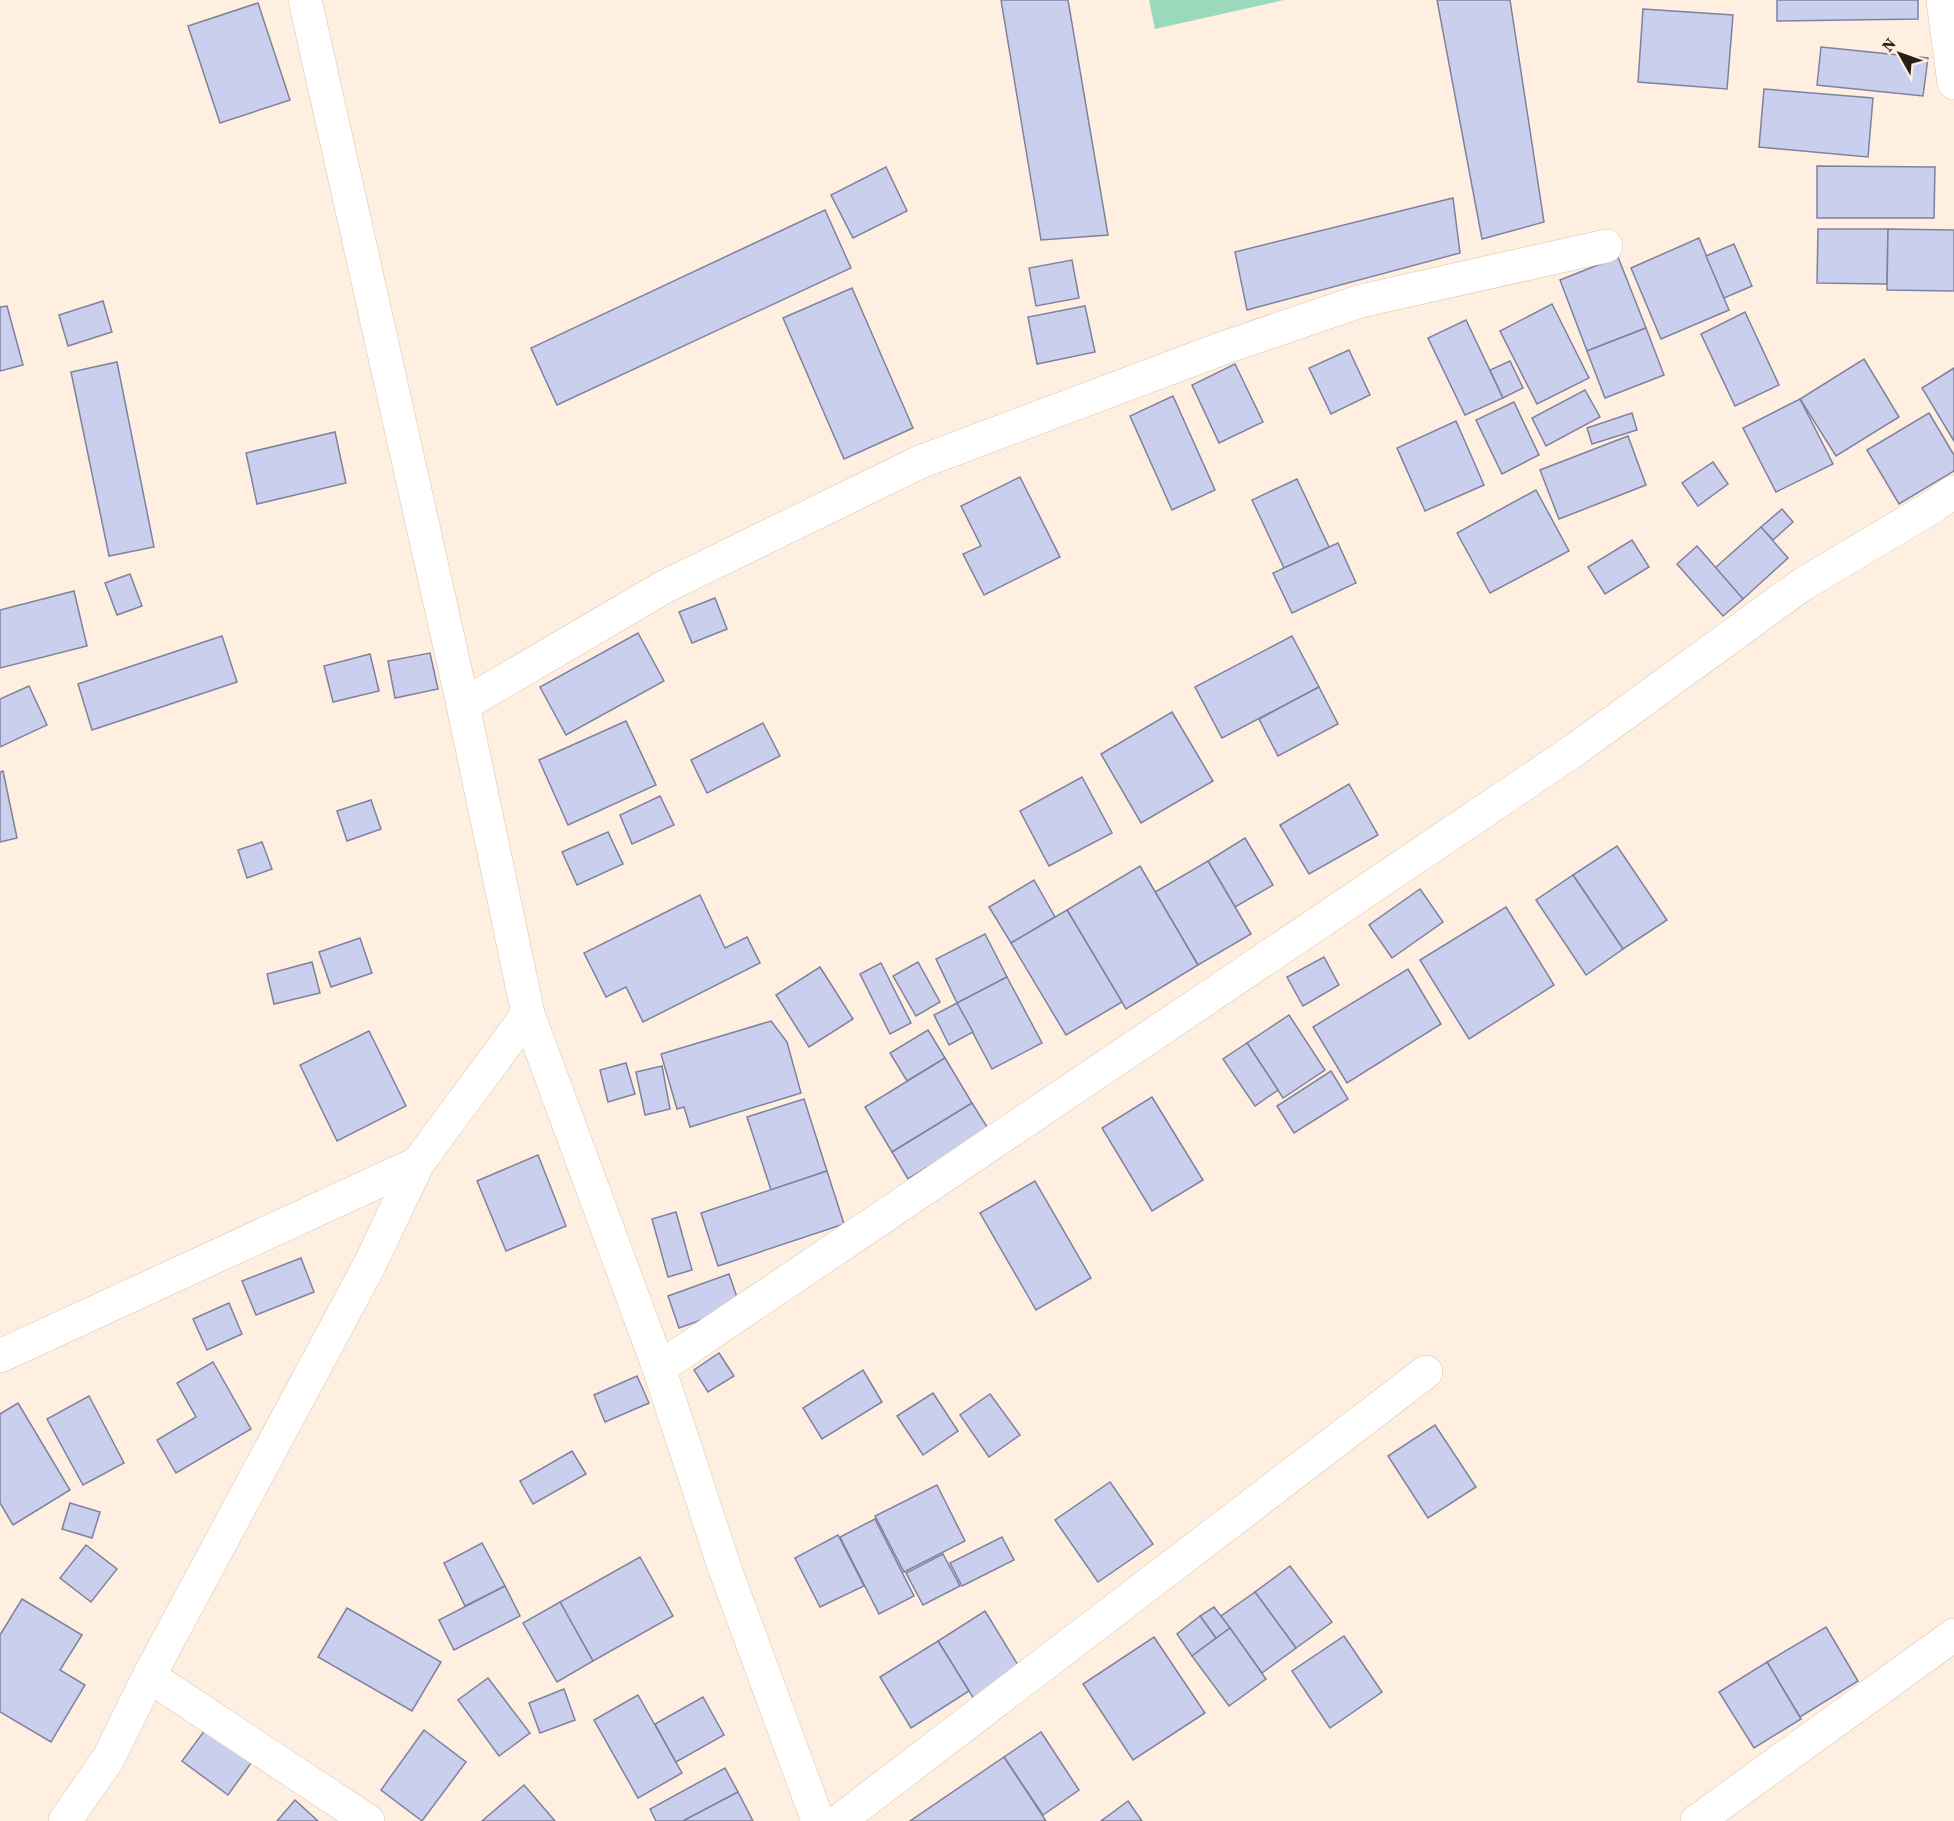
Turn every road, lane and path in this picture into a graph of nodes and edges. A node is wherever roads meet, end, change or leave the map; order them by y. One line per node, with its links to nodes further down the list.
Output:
1 (305, 0): 6 (street)
2 (1943, 0): 3 (street)
3 (1954, 83)
4 (1606, 246): 6 (street)
5 (1954, 492): 10 (street)
6 (463, 705): 7 (street)
7 (528, 1014): 8 (street); 10 (street)
8 (418, 1162): 9 (street); 13 (street)
9 (0, 1356)
10 (659, 1368): 16 (street)
11 (1426, 1372): 17 (street)
12 (1954, 1635): 18 (street)
13 (149, 1676): 14 (street); 15 (street)
14 (64, 1821)
15 (368, 1821)
16 (818, 1821)
17 (840, 1821)
18 (1697, 1821)

